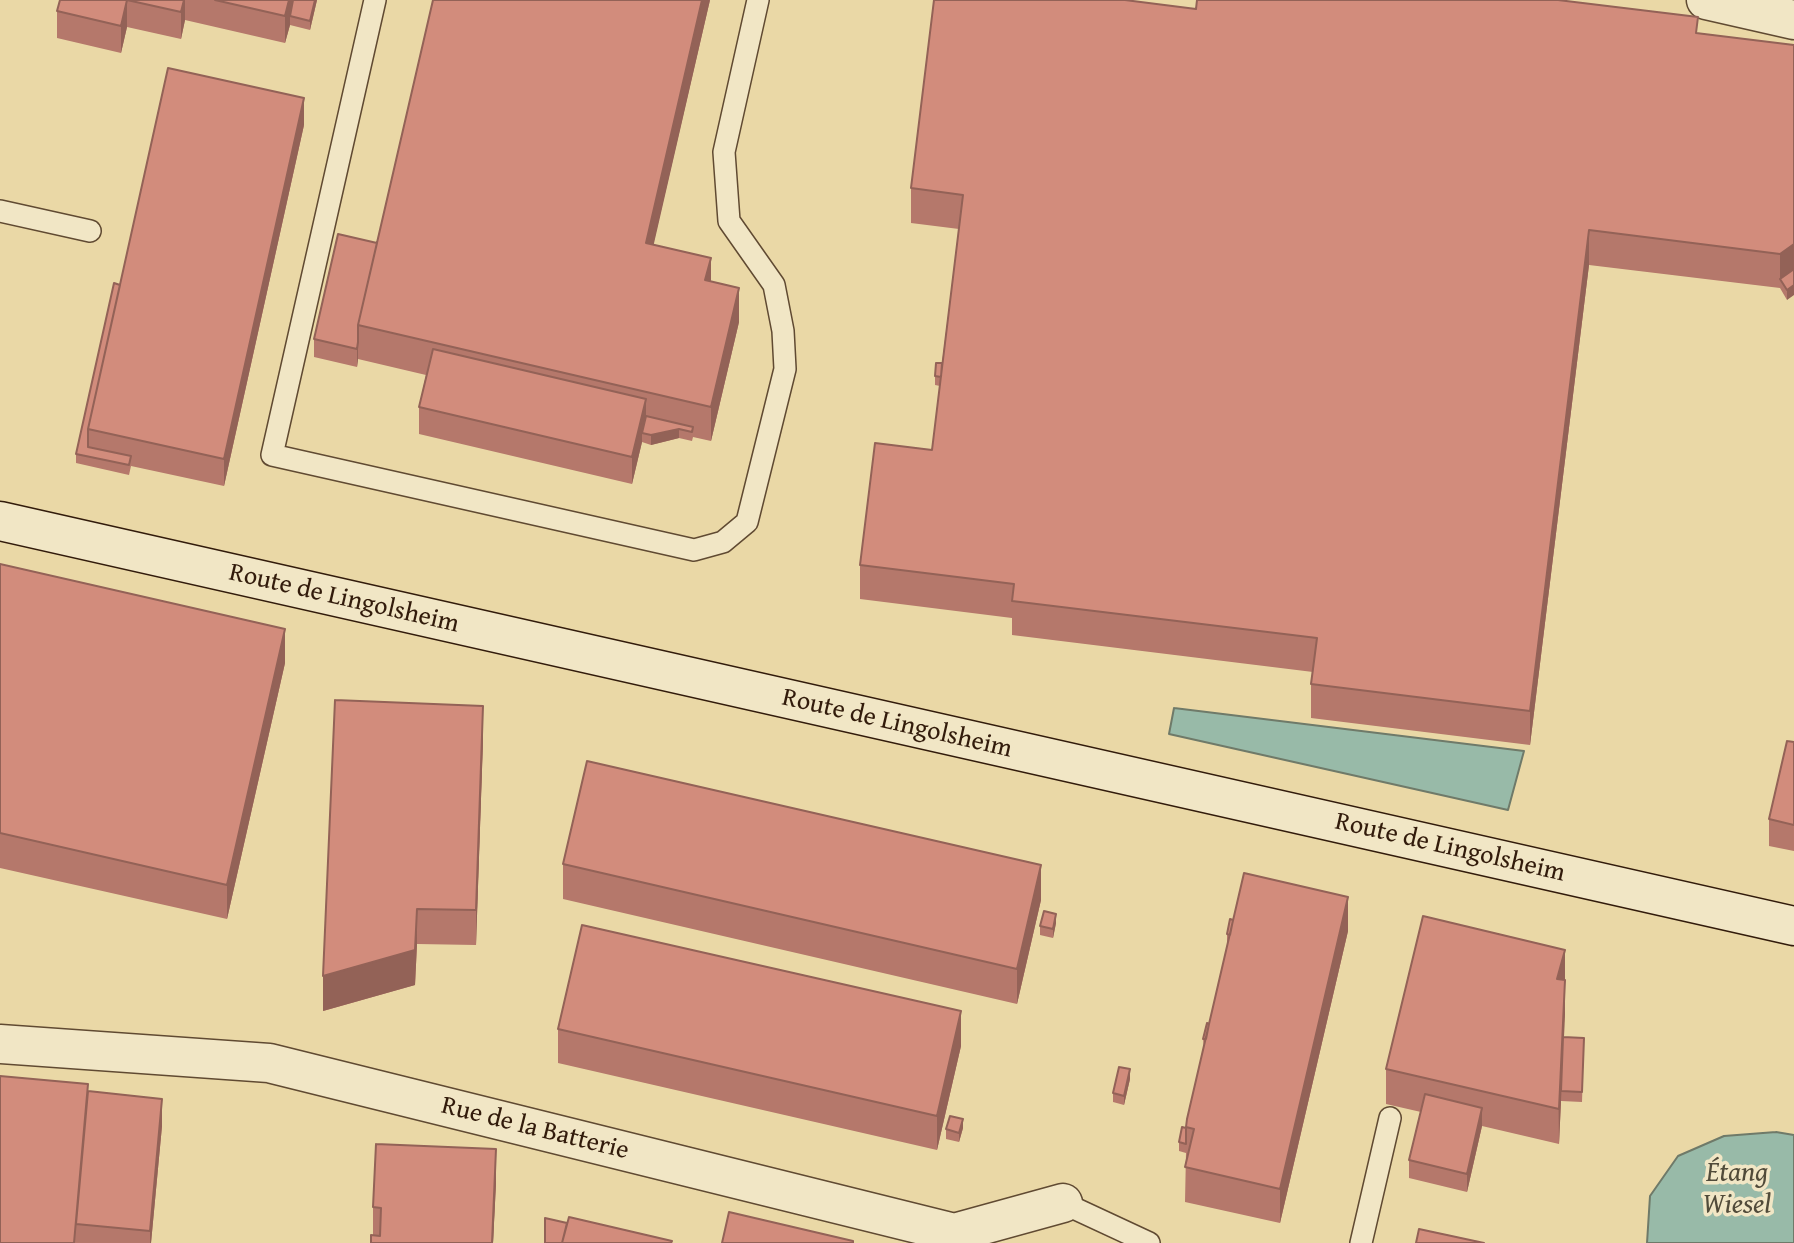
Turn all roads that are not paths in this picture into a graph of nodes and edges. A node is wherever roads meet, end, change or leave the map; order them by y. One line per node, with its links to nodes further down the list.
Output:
1 (375, 0): 2 (lane)
2 (758, 0)
3 (1706, 0): 4 (main road)
4 (1794, 20)
5 (0, 211): 6 (lane)
6 (90, 231)
7 (0, 522): 8 (main road, Route de Lingolsheim)
8 (1794, 926)
9 (0, 1044): 11 (main road, Rue de la Batterie)
10 (1390, 1118): 13 (lane)
11 (1063, 1203): 12 (lane)
12 (1149, 1243)
13 (1361, 1243)

